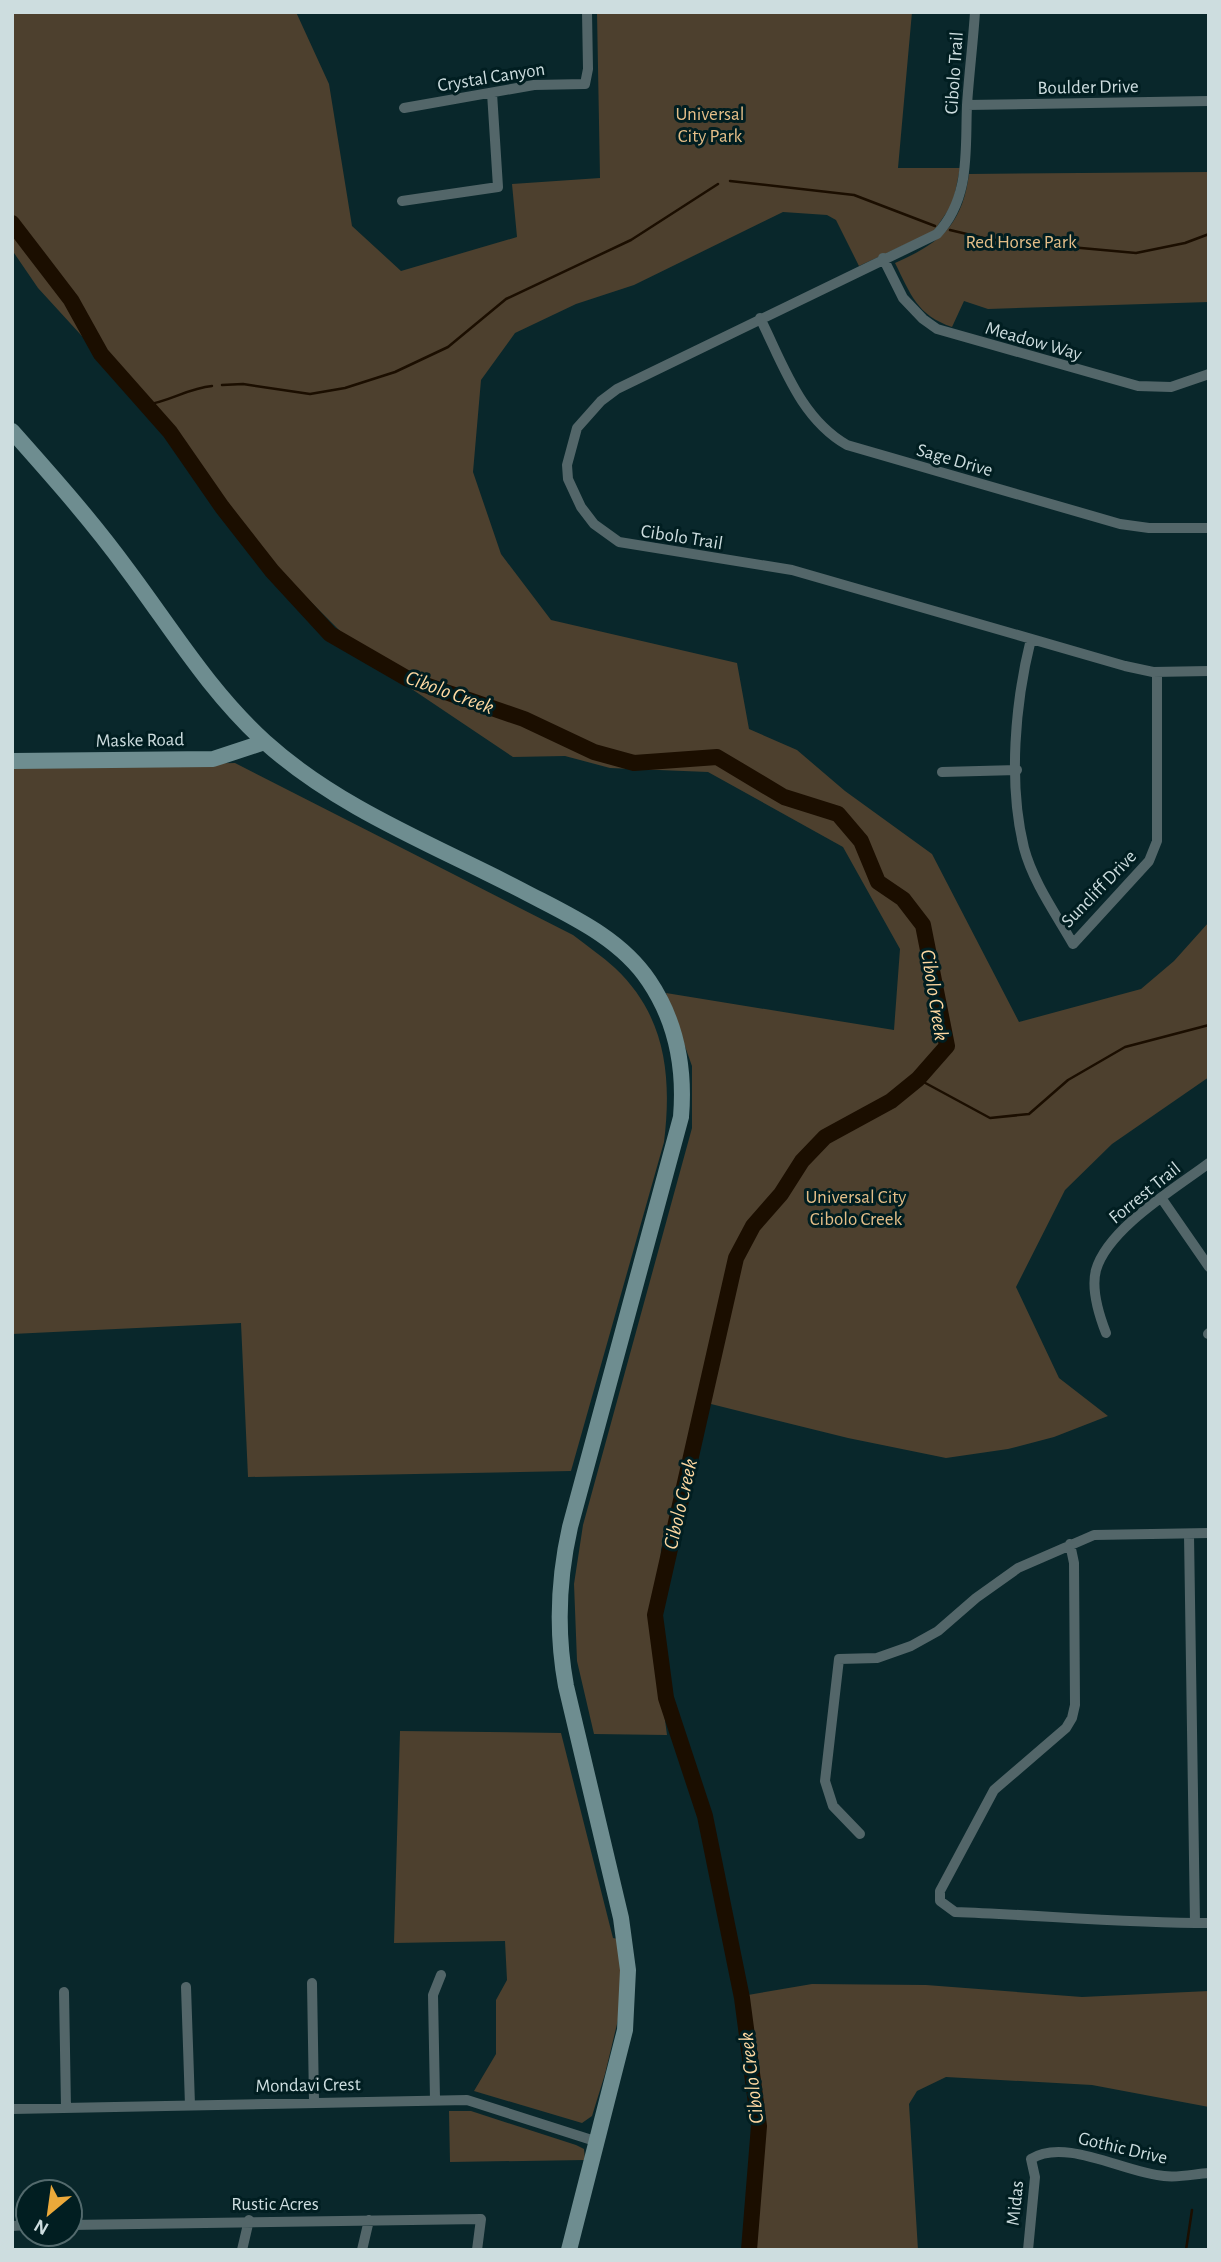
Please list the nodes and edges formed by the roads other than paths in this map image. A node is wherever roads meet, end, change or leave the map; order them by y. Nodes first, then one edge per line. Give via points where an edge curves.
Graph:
1 (587, 12) edge
2 (975, 12) edge
3 (492, 93) junction
4 (1209, 101) edge
5 (967, 105) junction
6 (404, 108) dead end
7 (402, 201) dead end
8 (883, 258) junction
9 (760, 318) junction
10 (1209, 374) edge
11 (12, 431) edge
12 (1209, 528) edge
13 (1031, 639) junction
14 (1209, 671) edge
15 (1157, 672) junction
16 (265, 742) junction
17 (12, 761) edge
18 (1017, 770) junction
19 (942, 772) dead end
20 (1209, 1163) edge
21 (1162, 1199) junction
22 (1209, 1266) edge
23 (1106, 1334) dead end
24 (1209, 1533) edge
25 (1189, 1535) junction
26 (1070, 1544) junction
27 (860, 1834) dead end
28 (1195, 1923) junction
29 (1209, 1923) edge
30 (441, 1975) dead end
31 (312, 1983) dead end
32 (186, 1987) dead end
33 (64, 1992) dead end
34 (435, 2099) junction
35 (314, 2101) junction
36 (190, 2105) junction
37 (66, 2108) junction
38 (12, 2109) edge
39 (598, 2142) junction
40 (1031, 2160) joint
41 (1209, 2173) edge
42 (249, 2220) junction
43 (369, 2220) junction
44 (84, 2225) edge
45 (242, 2250) edge
46 (362, 2250) edge
47 (477, 2250) edge
48 (569, 2250) edge
49 (1028, 2250) edge

1 - 3 street, Crystal Canyon via 585,84 534,85
2 - 5 street, Cibolo Trail
3 - 6 street, Crystal Canyon
3 - 7 street via 498,187
4 - 5 street, Boulder Drive
5 - 8 street, Cibolo Trail via 965,172 952,214 937,234
8 - 9 street, Cibolo Trail
8 - 10 street, Meadow Way via 912,309 945,332 1138,386 1171,387
9 - 12 street, Sage Drive via 806,409 820,426 847,445 1120,524
9 - 13 street, Cibolo Trail via 617,389 586,416 573,437 567,465 572,490 594,524 628,545 792,570
11 - 16 main road via 109,546 203,676
13 - 15 street, Cibolo Trail
13 - 18 street, Suncliff Drive via 1018,706
14 - 15 street, Cibolo Trail
15 - 18 street, Suncliff Drive via 1157,841 1149,861 1073,944 1024,849
16 - 17 main road, Maske Road via 213,759
16 - 39 main road via 351,804 608,940 649,981 677,1045 682,1098 677,1136 598,1420 559,1589 565,1686 621,1918 628,1970 625,2030
18 - 19 street
20 - 21 street, Forrest Trail
21 - 22 street
21 - 23 street, Forrest Trail via 1115,1238 1097,1269
24 - 25 street
25 - 26 street via 1094,1535
25 - 28 street
26 - 27 street via 1018,1568 938,1631 911,1646 877,1658 839,1659 825,1781 833,1807
26 - 28 street via 1072,1718 995,1790 936,1903 955,1912
28 - 29 street
30 - 34 street via 433,1995
31 - 35 street
32 - 36 street
33 - 37 street
34 - 35 street, Mondavi Crest
34 - 39 street, Mondavi Crest via 478,2103
35 - 36 street, Mondavi Crest
36 - 37 street, Mondavi Crest
37 - 38 street, Mondavi Crest
39 - 48 main road
40 - 41 street, Gothic Drive via 1044,2151 1058,2151 1166,2177
40 - 49 street, Midas via 1035,2177
42 - 43 street, Rustic Acres
42 - 44 street, Rustic Acres
42 - 45 street
43 - 46 street
43 - 47 street, Rustic Acres via 481,2219

